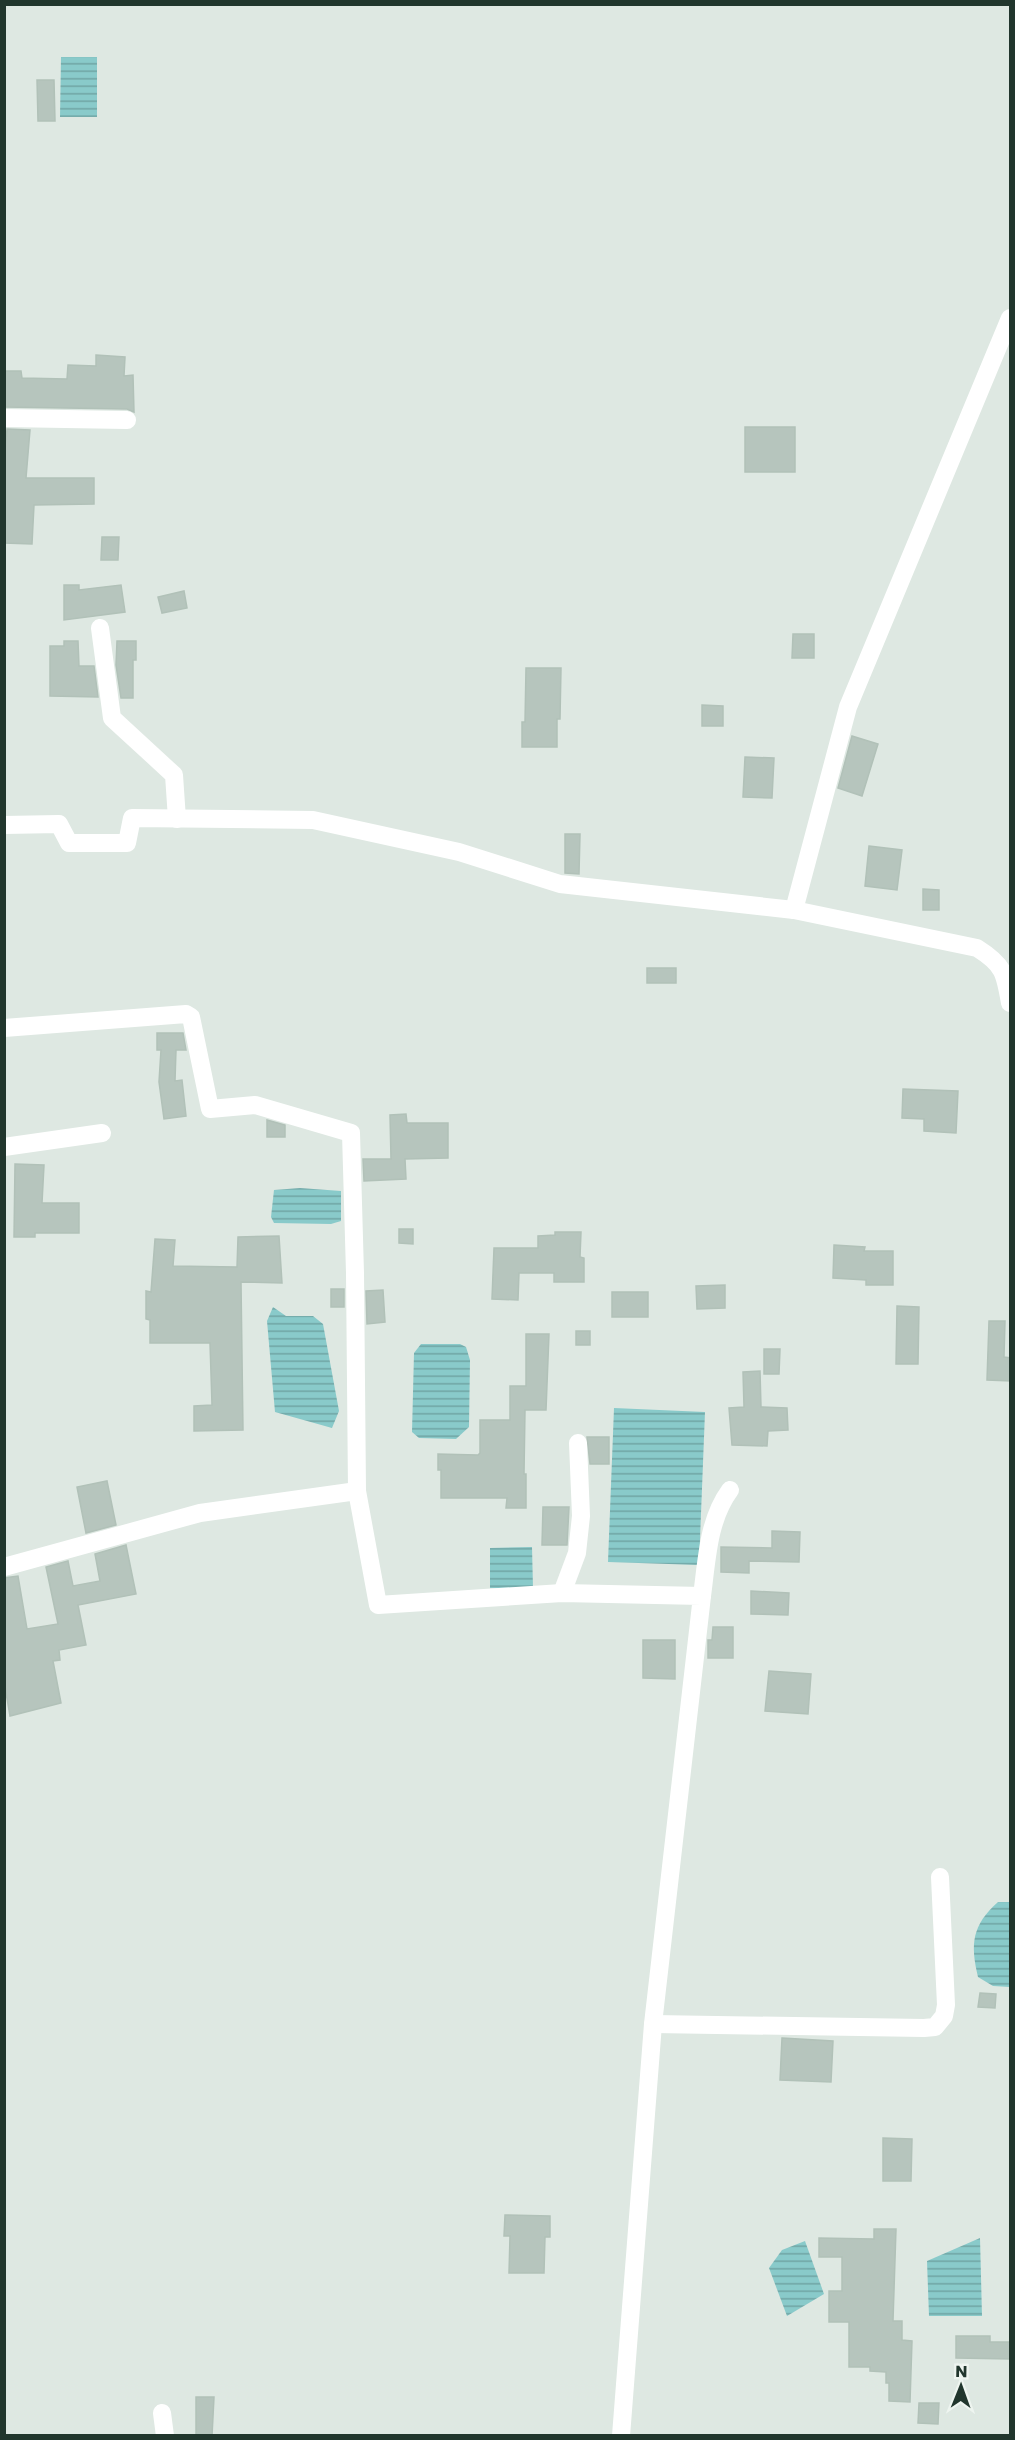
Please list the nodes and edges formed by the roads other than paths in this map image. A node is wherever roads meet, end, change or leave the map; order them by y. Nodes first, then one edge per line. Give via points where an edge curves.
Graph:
1 (1011, 318) edge
2 (4, 418) edge
3 (128, 420) dead end
4 (100, 628) dead end
5 (177, 819) junction
6 (4, 825) edge
7 (794, 910) junction
8 (1011, 1003) edge
9 (4, 1028) edge
10 (102, 1133) dead end
11 (4, 1147) edge
12 (578, 1443) dead end
13 (730, 1490) dead end
14 (357, 1491) junction
15 (4, 1567) edge
16 (562, 1593) junction
17 (702, 1596) junction
18 (940, 1877) dead end
19 (653, 2024) junction
20 (162, 2413) dead end
21 (165, 2436) edge
22 (621, 2436) edge

1 - 7 street via 848,707
2 - 3 street
4 - 5 street via 112,718 174,775
5 - 6 street via 132,818 127,843 69,843 58,824
5 - 7 street via 312,820 459,852 560,884
7 - 8 street via 977,948 996,960 1005,976
9 - 14 street via 186,1014 191,1017 210,1109 255,1105 351,1132
10 - 11 street
12 - 16 street via 581,1516 577,1553
13 - 17 street via 719,1504 713,1524
14 - 15 street via 200,1513
14 - 16 street via 378,1605
16 - 17 street
17 - 19 street
18 - 19 street via 946,2005 944,2016 935,2027
19 - 22 street
20 - 21 street

